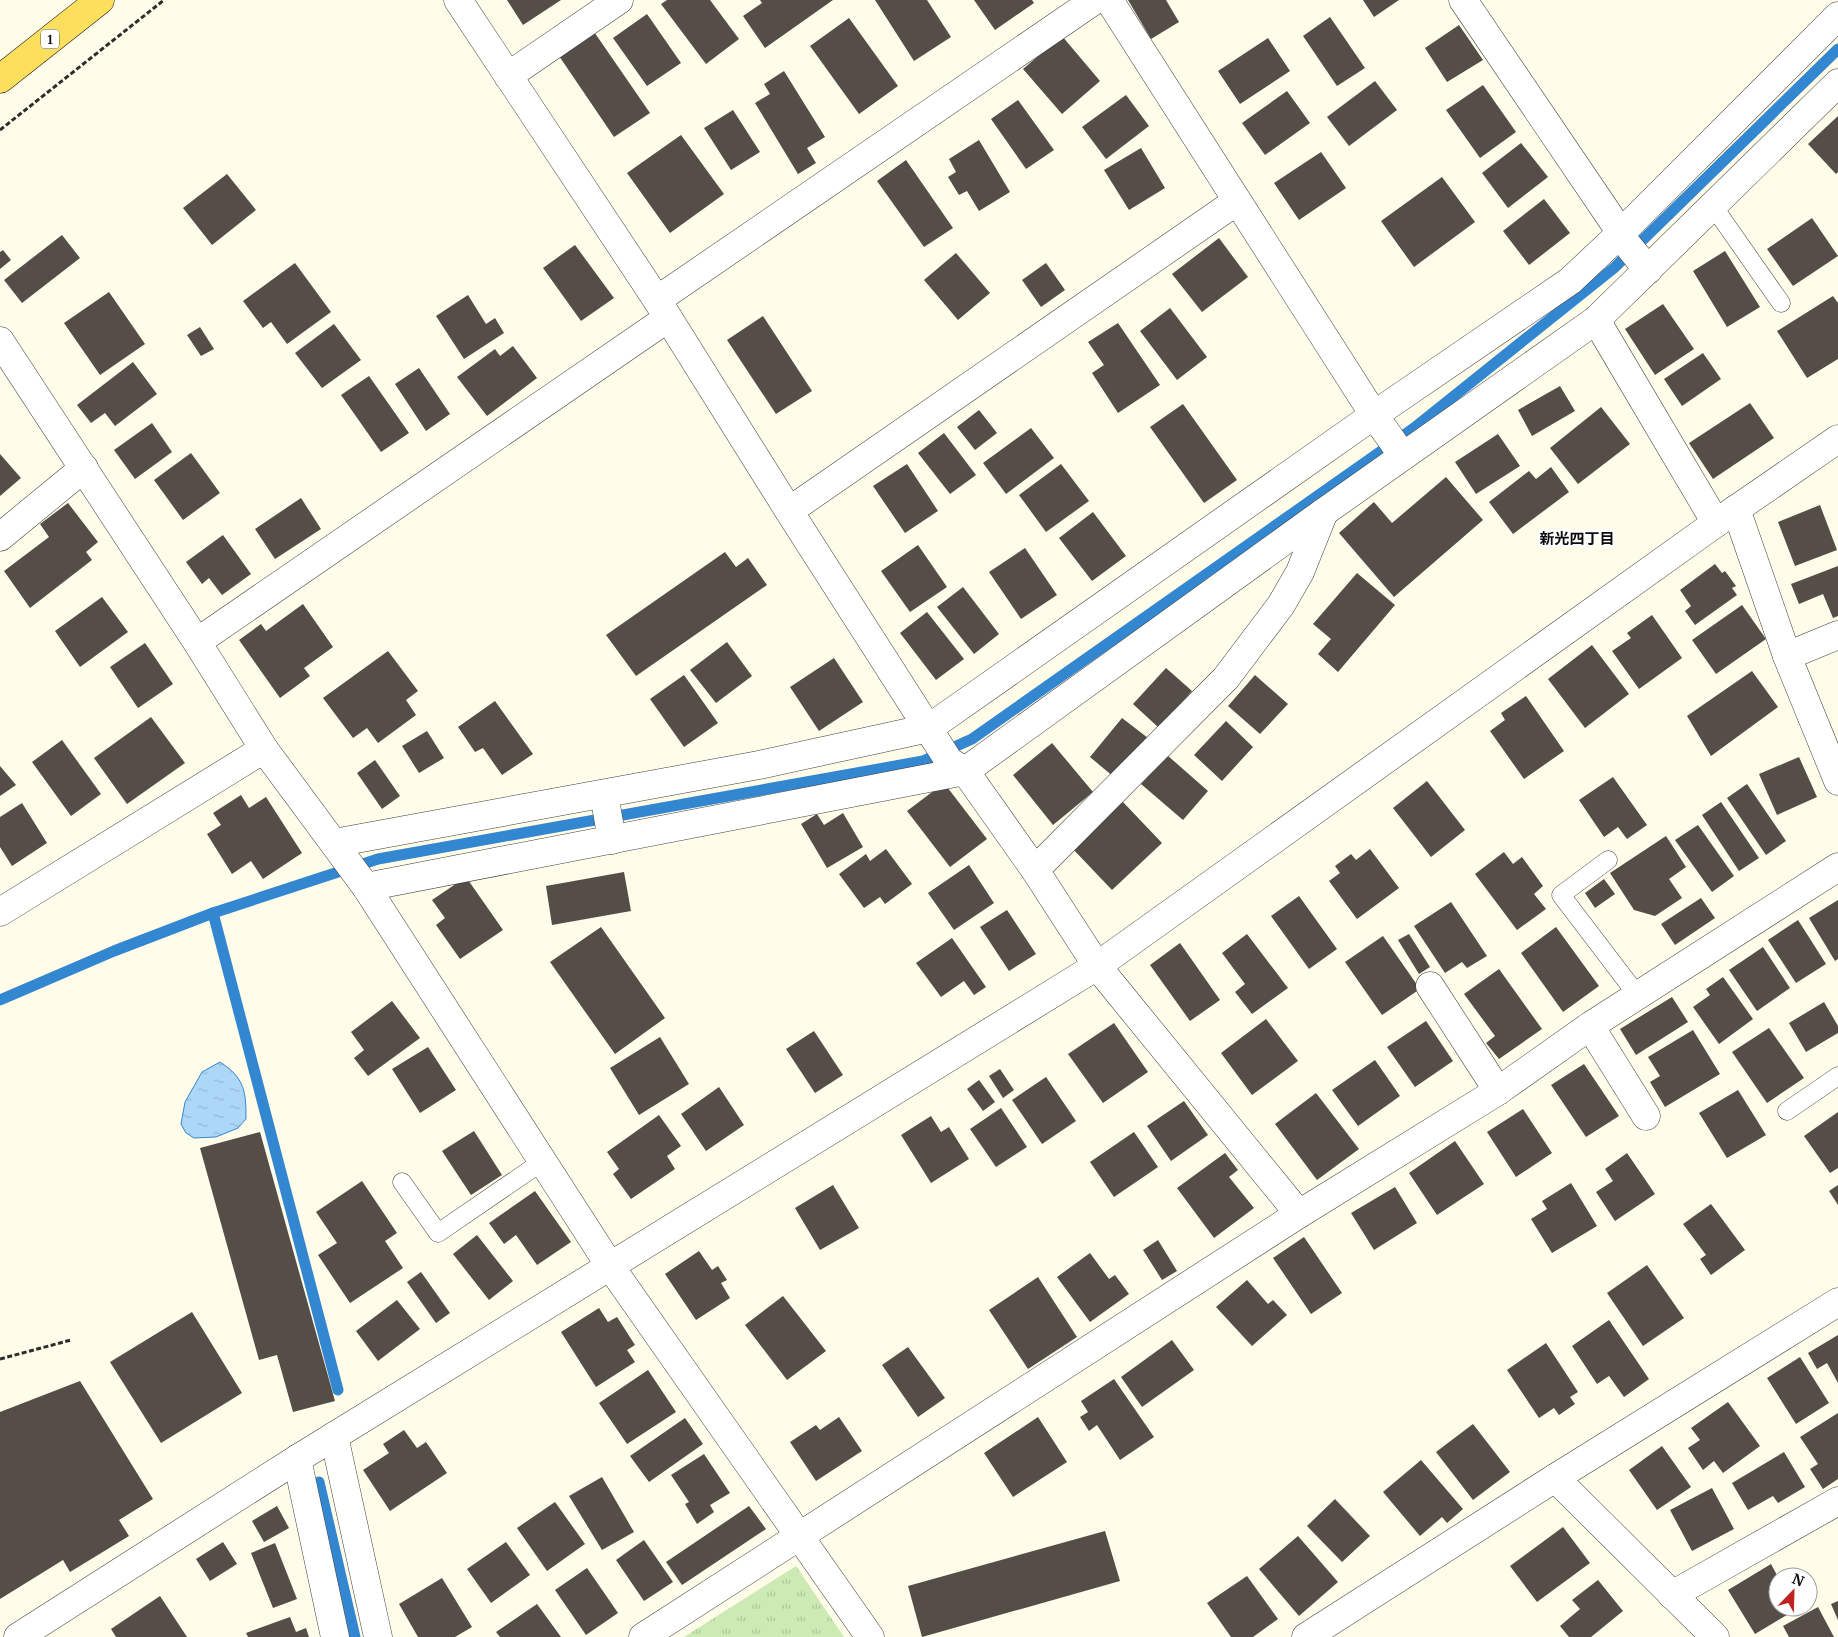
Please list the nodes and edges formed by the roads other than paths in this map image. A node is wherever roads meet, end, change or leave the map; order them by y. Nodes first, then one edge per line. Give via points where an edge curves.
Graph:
1 (100, 0) edge
2 (458, 0) edge
3 (619, 0) edge
4 (1095, 0) edge
5 (1109, 0) edge
6 (1463, 0) edge
7 (1838, 16) edge
8 (508, 76) junction
9 (0, 79) edge
10 (1838, 82) edge
11 (1237, 201) junction
12 (1713, 206) junction
13 (1633, 251) junction
14 (1781, 303) dead end
15 (662, 309) junction
16 (1596, 320) junction
17 (0, 341) edge
18 (1389, 437) junction
19 (1838, 439) edge
20 (84, 468) junction
21 (789, 510) junction
22 (1324, 512) junction
23 (1726, 516) junction
24 (0, 536) edge
25 (1838, 635) edge
26 (197, 642) junction
27 (1787, 656) junction
28 (264, 749) junction
29 (945, 750) junction
30 (1838, 781) edge
31 (608, 816) junction
32 (338, 849) junction
33 (1608, 860) dead end
34 (1838, 867) edge
35 (1035, 870) junction
36 (363, 883) junction
37 (3, 904) edge
38 (1097, 966) junction
39 (1430, 986) dead end
40 (1638, 996) junction
41 (1590, 1026) junction
42 (1838, 1076) edge
43 (1498, 1091) junction
44 (1787, 1111) dead end
45 (1646, 1116) dead end
46 (543, 1161) junction
47 (402, 1182) dead end
48 (1298, 1214) junction
49 (610, 1266) junction
50 (1838, 1302) edge
51 (334, 1436) junction
52 (297, 1459) junction
53 (1555, 1478) junction
54 (1838, 1501) edge
55 (801, 1536) junction
56 (1672, 1595) junction
57 (27, 1635) edge
58 (335, 1637) edge
59 (378, 1637) edge
60 (644, 1637) edge
61 (870, 1637) edge
62 (1306, 1637) edge
63 (1715, 1637) edge

1 - 9 main road, 1
2 - 8 street
3 - 8 street
4 - 15 street
5 - 11 street
6 - 13 street
7 - 13 street
8 - 15 street
10 - 12 street
11 - 18 street
11 - 21 street
12 - 13 street
12 - 14 lane
13 - 16 street
13 - 18 street via 1570,280
15 - 21 street
15 - 26 street
16 - 18 street
16 - 23 street
17 - 20 street
18 - 22 street
18 - 29 street
19 - 23 street
20 - 24 street
20 - 26 street
21 - 29 street
22 - 29 street
22 - 35 street via 1300,572 1281,606 1226,678
23 - 27 street
23 - 38 street
25 - 27 street
26 - 28 street
27 - 30 street
28 - 32 street
28 - 37 street
29 - 31 street
29 - 31 street via 759,766
29 - 35 street
31 - 32 street
31 - 36 street
32 - 36 street
33 - 40 lane via 1561,895
34 - 40 street
35 - 38 street
36 - 46 street
38 - 48 street
38 - 49 street
39 - 43 street
40 - 41 street
41 - 43 street
41 - 45 street
42 - 44 lane
43 - 48 street
46 - 47 lane via 438,1233
46 - 49 street
48 - 55 street
49 - 51 street
49 - 55 street
50 - 53 street
51 - 52 street
51 - 59 street
52 - 57 street
52 - 58 street
53 - 56 street
53 - 62 street
54 - 56 street
55 - 60 street
55 - 61 street
56 - 63 street

